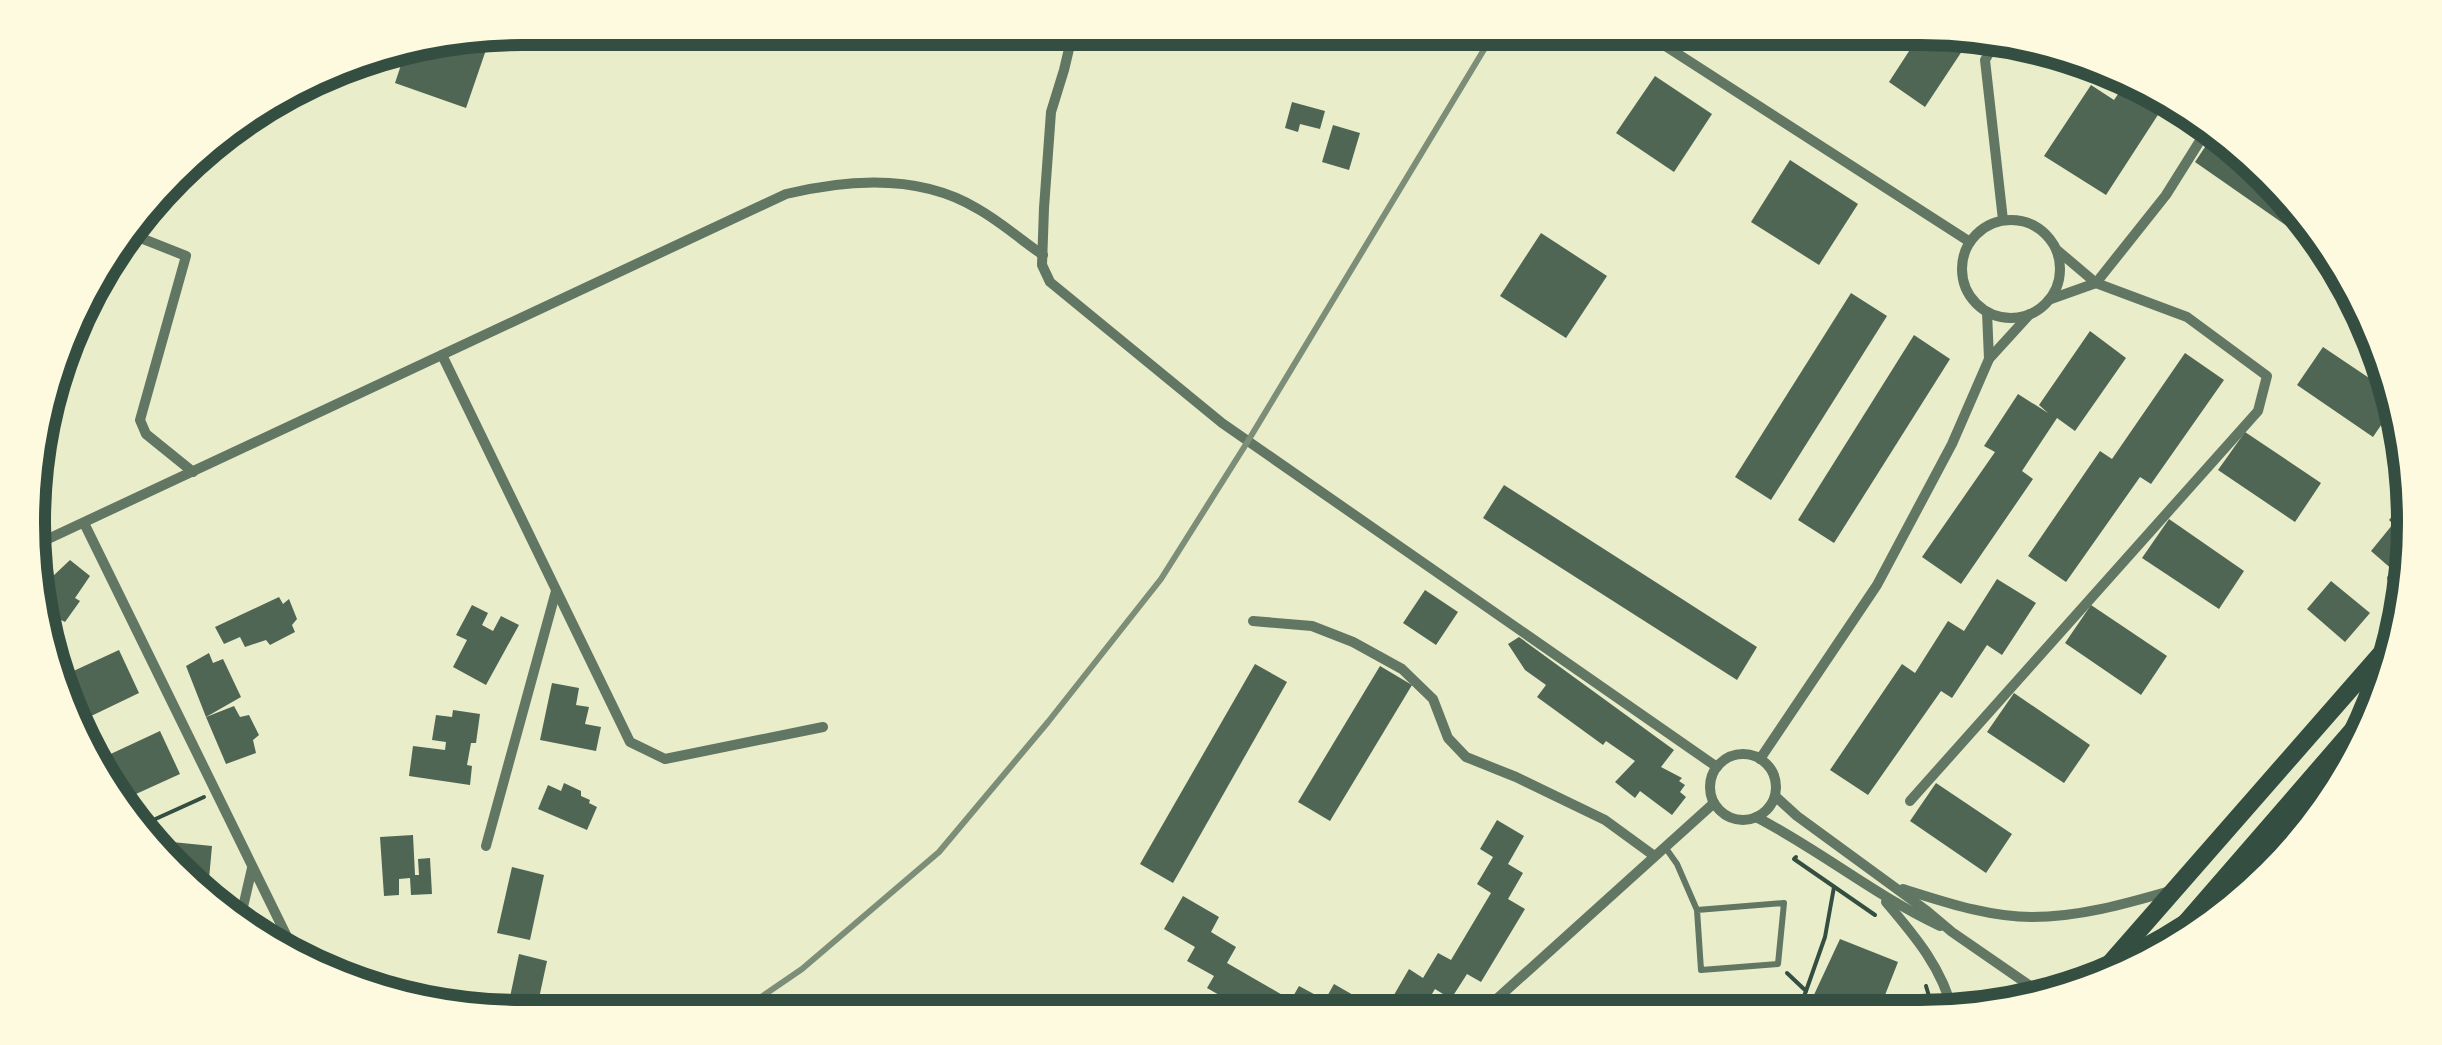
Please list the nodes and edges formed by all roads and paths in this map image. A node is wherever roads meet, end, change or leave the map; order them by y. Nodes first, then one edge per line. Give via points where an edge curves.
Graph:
1 (1070, 45) edge
2 (1667, 45) edge
3 (1991, 50) edge
4 (2202, 138) edge
5 (2003, 220) junction
6 (140, 238) edge
7 (1970, 242) junction
8 (2057, 250) junction
9 (1042, 255) junction
10 (2096, 283) junction
11 (2048, 300) junction
12 (1987, 312) junction
13 (2030, 314) junction
14 (442, 355) junction
15 (1989, 358) junction
16 (193, 472) junction
17 (84, 522) junction
18 (46, 540) edge
19 (556, 590) junction
20 (1253, 621) dead end
21 (2377, 658) edge
22 (823, 728) dead end
23 (2347, 736) edge
24 (1760, 759) junction
25 (1717, 767) junction
26 (2318, 787) edge
27 (216, 791) junction
28 (2296, 795) junction
29 (1775, 796) junction
30 (1910, 801) dead end
31 (1714, 802) junction
32 (1756, 817) junction
33 (150, 821) edge
34 (1804, 844) junction
35 (486, 846) dead end
36 (1664, 846) junction
37 (1654, 855) junction
38 (2234, 865) junction
39 (252, 866) junction
40 (1893, 886) junction
41 (1834, 887) junction
42 (2176, 890) junction
43 (2219, 894) edge
44 (1882, 897) junction
45 (242, 909) edge
46 (1697, 910) junction
47 (2192, 914) edge
48 (1878, 917) dead end
49 (1952, 932) junction
50 (287, 938) edge
51 (2115, 958) edge
52 (1778, 964) junction
53 (1925, 985) dead end
54 (2031, 987) edge
55 (1806, 991) junction
56 (1950, 999) edge
57 (1495, 1000) edge
58 (1802, 1000) edge
59 (1930, 1000) edge

1 - 9 street via 1050,112
2 - 7 street
3 - 5 street via 1985,60
4 - 10 street
5 - 7 street
5 - 8 street via 2035,225
6 - 16 street via 186,256 140,420 146,434
7 - 12 street via 1962,273
8 - 10 street
8 - 11 street via 2059,280
9 - 14 street via 976,206 923,186 828,184 786,194
9 - 25 street via 1050,282 1222,423
10 - 11 street
10 - 30 street via 2187,317 2267,376 2258,411
11 - 13 street
12 - 13 street
12 - 15 street
13 - 15 street
14 - 16 street
14 - 19 street
15 - 24 street via 1877,585
16 - 17 street
17 - 18 street
17 - 27 street
19 - 22 street via 630,742 664,758
19 - 35 street
20 - 37 street via 1312,626 1402,670 1432,699 1448,738 1466,757 1605,820
21 - 42 main road
23 - 28 main road
24 - 25 street via 1742,754
24 - 29 street via 1772,771
25 - 31 street via 1710,784
26 - 28 lane
27 - 33 path
27 - 39 street
28 - 38 main road
29 - 32 street
29 - 40 street
31 - 32 street via 1737,820
31 - 36 street
32 - 34 street
34 - 41 path via 1794,859
34 - 44 street
36 - 37 street
36 - 46 lane
37 - 57 street
38 - 43 street
38 - 47 main road
39 - 45 street
39 - 50 street
40 - 42 street via 1967,908 2031,917
40 - 49 street
41 - 48 path
41 - 55 path via 1826,936
42 - 51 main road
44 - 49 street
44 - 56 street via 1927,949
46 - 52 lane via 1702,970
46 - 52 lane via 1784,903
49 - 54 street
52 - 55 path
53 - 59 path
55 - 58 path

